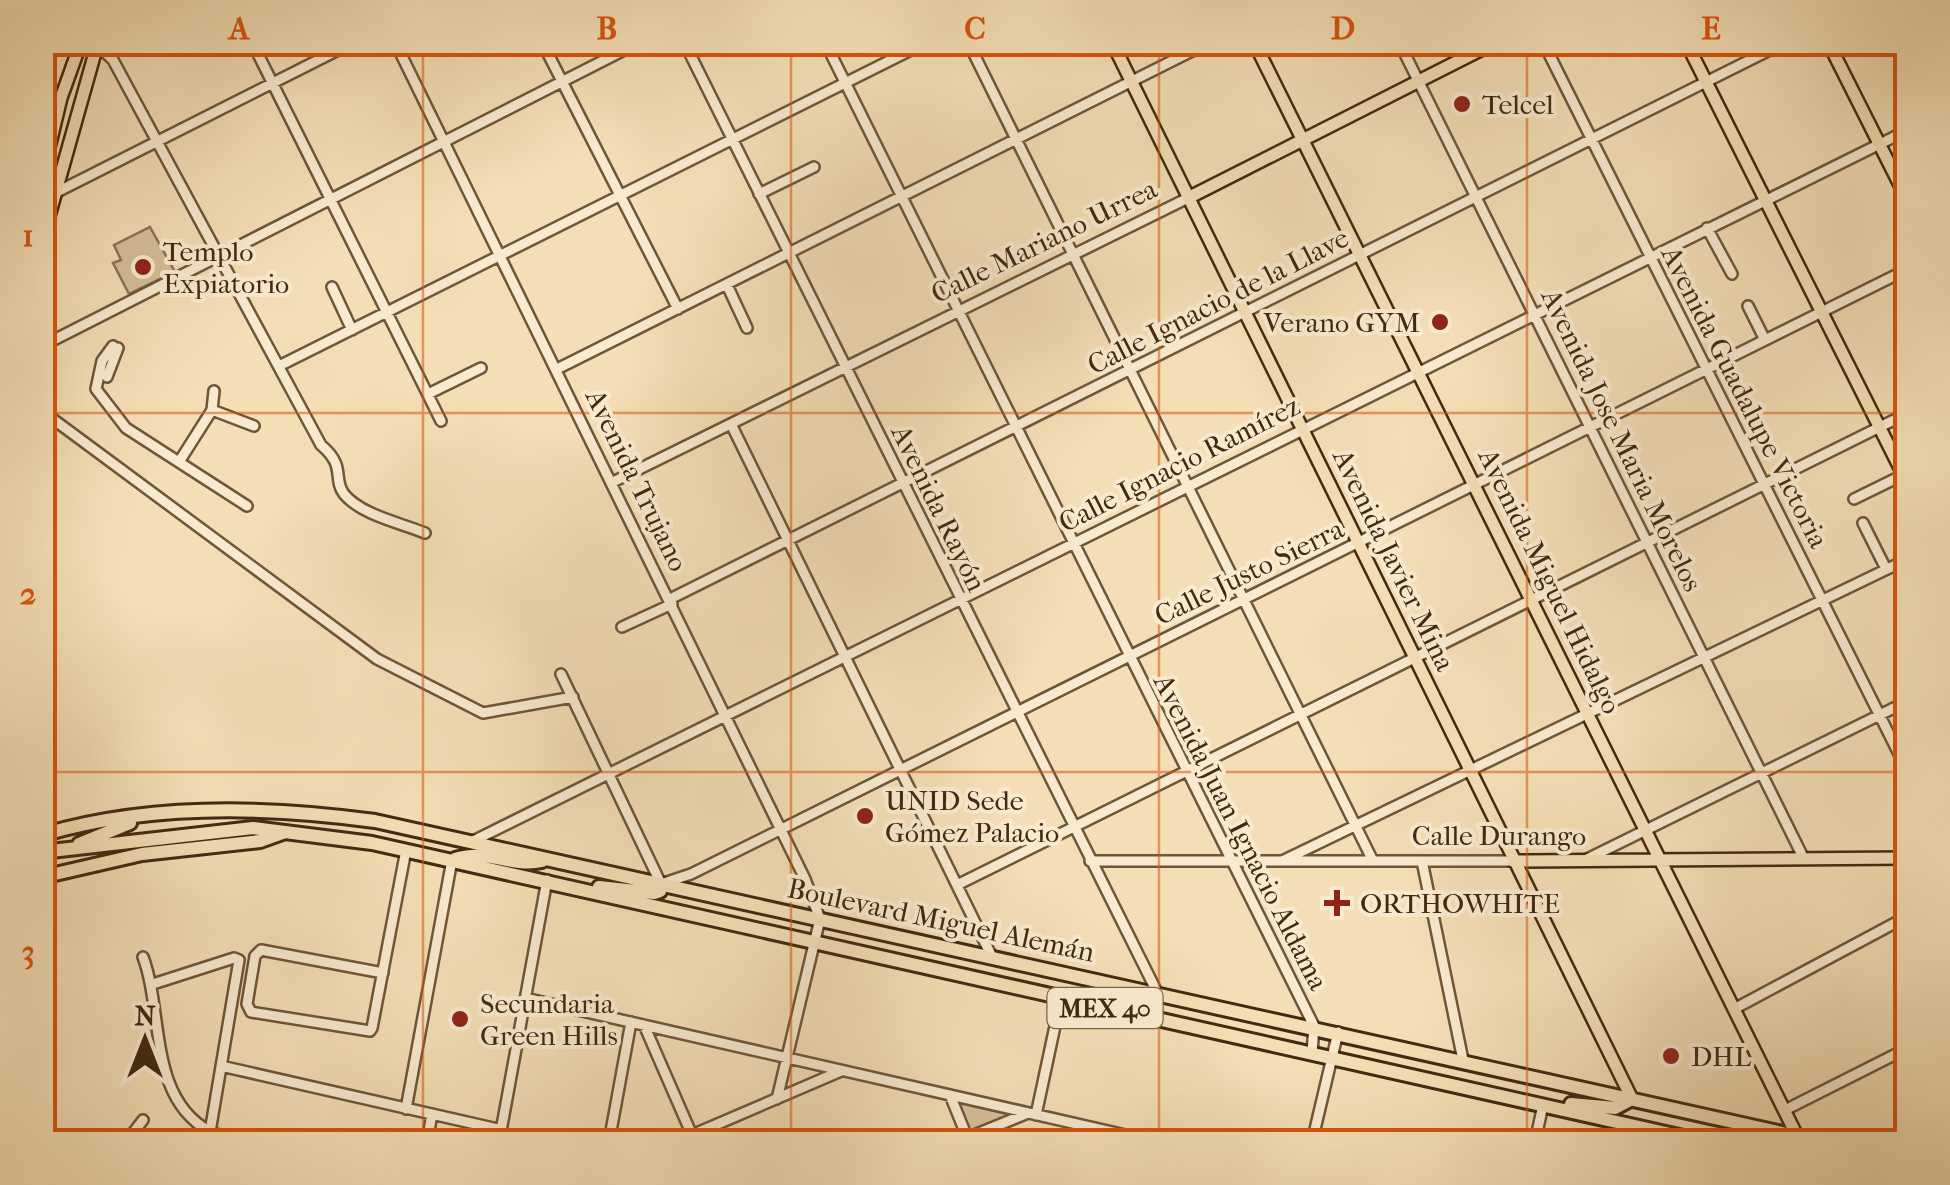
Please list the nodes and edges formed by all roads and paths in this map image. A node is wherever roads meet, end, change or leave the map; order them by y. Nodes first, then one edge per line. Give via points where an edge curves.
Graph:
1 (82, 42) edge
2 (252, 42) edge
3 (354, 42) edge
4 (396, 42) edge
5 (542, 42) edge
6 (640, 42) edge
7 (684, 42) edge
8 (825, 42) edge
9 (928, 42) edge
10 (968, 42) edge
11 (1112, 42) edge
12 (1210, 42) edge
13 (1254, 42) edge
14 (1399, 42) edge
15 (1496, 42) edge
16 (1543, 42) edge
17 (1686, 42) edge
18 (1786, 42) edge
19 (1828, 42) edge
20 (95, 43) edge
21 (562, 82) junction
22 (1132, 82) junction
23 (1419, 82) junction
24 (1706, 82) junction
25 (273, 83) junction
26 (845, 84) junction
27 (1908, 130) edge
28 (732, 140) junction
29 (1016, 140) junction
30 (1302, 140) junction
31 (1591, 140) junction
32 (157, 141) junction
33 (444, 141) junction
34 (1879, 144) junction
35 (814, 168) dead end
36 (42, 177) edge
37 (53, 194) junction
38 (759, 194) junction
39 (622, 195) junction
40 (901, 197) junction
41 (1476, 197) junction
42 (1188, 198) junction
43 (330, 199) junction
44 (1765, 200) junction
45 (1908, 201) edge
46 (1707, 228) junction
47 (42, 241) edge
48 (788, 254) junction
49 (1073, 254) junction
50 (1360, 255) junction
51 (219, 256) junction
52 (501, 256) junction
53 (1649, 257) junction
54 (1908, 269) edge
55 (1732, 274) dead end
56 (726, 284) junction
57 (332, 287) dead end
58 (1748, 306) dead end
59 (678, 309) junction
60 (387, 312) junction
61 (958, 312) junction
62 (1244, 312) junction
63 (1821, 312) junction
64 (1534, 314) junction
65 (747, 328) dead end
66 (352, 330) junction
67 (1765, 340) junction
68 (42, 346) edge
69 (279, 366) junction
70 (481, 368) dead end
71 (845, 368) junction
72 (558, 369) junction
73 (1130, 370) junction
74 (1706, 370) junction
75 (1417, 371) junction
76 (107, 378) dead end
77 (214, 390) dead end
78 (428, 394) junction
79 (212, 410) junction
80 (42, 411) edge
81 (1908, 412) edge
82 (440, 420) dead end
83 (731, 424) junction
84 (254, 426) dead end
85 (1014, 427) junction
86 (1591, 427) junction
87 (1879, 427) junction
88 (1301, 428) junction
89 (179, 462) junction
90 (1905, 480) edge
91 (614, 482) junction
92 (902, 484) junction
93 (1187, 485) junction
94 (1474, 485) junction
95 (1762, 485) junction
96 (1854, 499) dead end
97 (247, 506) dead end
98 (1864, 523) dead end
99 (424, 533) dead end
100 (786, 541) junction
101 (1648, 542) junction
102 (1072, 543) junction
103 (1358, 543) junction
104 (1908, 559) edge
105 (1886, 569) junction
106 (959, 599) junction
107 (1244, 600) junction
108 (1531, 600) junction
109 (1821, 600) junction
110 (671, 602) junction
111 (622, 627) dead end
112 (844, 656) junction
113 (1128, 657) junction
114 (1705, 657) junction
115 (1414, 658) junction
116 (562, 674) dead end
117 (573, 698) junction
118 (1908, 701) edge
119 (1016, 713) junction
120 (1588, 714) junction
121 (726, 715) junction
122 (1300, 715) junction
123 (1879, 715) junction
124 (901, 770) junction
125 (1185, 772) junction
126 (1470, 772) junction
127 (1908, 772) edge
128 (1762, 773) junction
129 (609, 774) junction
130 (146, 818) junction
131 (1073, 828) junction
132 (1356, 828) junction
133 (781, 829) junction
134 (1646, 830) junction
135 (286, 831) junction
136 (42, 836) edge
137 (473, 841) junction
138 (1908, 848) edge
139 (68, 849) junction
140 (406, 850) junction
141 (42, 852) edge
142 (550, 858) junction
143 (1804, 858) junction
144 (1890, 858) junction
145 (1908, 858) edge
146 (1660, 859) junction
147 (42, 860) edge
148 (452, 860) junction
149 (1513, 860) junction
150 (1586, 860) junction
151 (1090, 861) junction
152 (1229, 861) junction
153 (1282, 861) junction
154 (1373, 861) junction
155 (1422, 861) junction
156 (42, 877) edge
157 (548, 880) junction
158 (661, 884) junction
159 (959, 884) junction
160 (592, 890) junction
161 (1908, 916) edge
162 (820, 920) junction
163 (814, 943) junction
164 (992, 956) junction
165 (143, 957) dead end
166 (383, 972) junction
167 (153, 984) junction
168 (1157, 992) junction
169 (525, 998) junction
170 (1060, 998) junction
171 (1734, 1009) junction
172 (631, 1022) junction
173 (644, 1025) junction
174 (1314, 1026) junction
175 (1338, 1032) junction
176 (1908, 1048) edge
177 (1312, 1053) junction
178 (788, 1058) junction
179 (1332, 1058) junction
180 (1463, 1060) junction
181 (222, 1066) junction
182 (842, 1071) junction
183 (950, 1095) junction
184 (777, 1098) junction
185 (1632, 1099) junction
186 (1543, 1105) junction
187 (406, 1108) junction
188 (1784, 1110) junction
189 (432, 1114) junction
190 (1032, 1114) junction
191 (142, 1120) dead end
192 (502, 1130) junction
193 (210, 1132) junction
194 (1661, 1137) edge
195 (694, 1139) edge
196 (1793, 1139) edge
197 (964, 1141) edge
198 (126, 1142) edge
199 (269, 1142) edge
200 (427, 1142) edge
201 (499, 1142) edge
202 (609, 1142) edge
203 (1156, 1142) edge
204 (1312, 1142) edge
205 (1535, 1142) edge
206 (1706, 1142) edge
207 (1823, 1142) edge

1 - 36 main road
2 - 25 street
3 - 25 street
4 - 33 street, Avenida Trujano
5 - 21 street
6 - 21 street
7 - 28 street, Avenida Rayón
8 - 26 street, Avenida Juan Ignacio Aldama
9 - 26 street
10 - 29 street
11 - 22 main road, Avenida Javier Mina
12 - 22 street
13 - 30 main road, Avenida Miguel Hidalgo
14 - 23 street, Avenida Jose Maria Morelos
15 - 23 main road, Calle Mariano Urrea
16 - 31 street, Avenida Guadalupe Victoria
17 - 24 main road
18 - 24 street, Calle Ignacio de la Llave
19 - 34 main road
20 - 32 street via 113,60
20 - 37 main road
21 - 33 street
21 - 39 street
22 - 29 street
22 - 42 main road, Avenida Javier Mina
23 - 30 main road, Calle Mariano Urrea
23 - 41 street, Avenida Jose Maria Morelos
24 - 31 street, Calle Ignacio de la Llave
24 - 44 main road
25 - 32 street
25 - 43 street
26 - 28 street
26 - 40 street, Avenida Juan Ignacio Aldama
27 - 34 street, Calle Ignacio Ramírez
28 - 38 street, Avenida Rayón
28 - 39 street
29 - 40 street
29 - 49 street
30 - 42 main road, Calle Mariano Urrea
30 - 50 main road, Avenida Miguel Hidalgo
31 - 41 street, Calle Ignacio de la Llave
31 - 53 street, Avenida Guadalupe Victoria
32 - 37 street
32 - 51 street
33 - 43 street
33 - 52 street, Avenida Trujano
34 - 44 street, Calle Ignacio Ramírez
34 - 45 main road
35 - 38 street
37 - 47 main road
38 - 48 street, Avenida Rayón
39 - 52 street
39 - 59 street
40 - 48 street
40 - 61 street, Avenida Juan Ignacio Aldama
41 - 50 street, Calle Ignacio de la Llave
41 - 64 street, Avenida Jose Maria Morelos
42 - 49 street, Calle Mariano Urrea
42 - 62 main road, Avenida Javier Mina
43 - 51 street
43 - 60 street
44 - 46 street, Calle Ignacio Ramírez
44 - 63 main road
46 - 53 street, Calle Ignacio Ramírez
46 - 55 street
48 - 56 street
48 - 71 street, Avenida Rayón
49 - 61 street, Calle Mariano Urrea
49 - 73 street
50 - 62 street, Calle Ignacio de la Llave
50 - 75 main road, Avenida Miguel Hidalgo
51 - 68 street
51 - 69 street
52 - 60 street
52 - 72 street, Avenida Trujano
53 - 64 street, Calle Ignacio Ramírez
53 - 74 street, Avenida Guadalupe Victoria
54 - 63 street, Calle Justo Sierra
56 - 59 street
56 - 65 street
57 - 66 street
58 - 67 street
59 - 72 street
60 - 66 street
60 - 78 street
61 - 71 street, Calle Mariano Urrea
61 - 85 street, Avenida Juan Ignacio Aldama
62 - 73 street, Calle Ignacio de la Llave
62 - 88 main road, Avenida Javier Mina
63 - 67 street, Calle Justo Sierra
63 - 87 main road
64 - 75 street, Calle Ignacio Ramírez
64 - 86 street, Avenida Jose Maria Morelos
66 - 69 street
67 - 74 street, Calle Justo Sierra
69 - 99 street via 341,470 344,494
70 - 78 street
71 - 83 street, Calle Mariano Urrea
71 - 92 street, Avenida Rayón
72 - 91 street, Avenida Trujano
73 - 85 street, Calle Ignacio de la Llave
73 - 93 street
74 - 86 street, Calle Justo Sierra
74 - 95 street, Avenida Guadalupe Victoria
75 - 88 street, Calle Ignacio Ramírez
75 - 94 main road, Avenida Miguel Hidalgo
76 - 89 street via 116,347 102,361 96,389 126,428
77 - 79 street
78 - 82 street
79 - 84 street
79 - 89 street
80 - 117 street via 376,659 483,713
81 - 87 street
83 - 91 street, Calle Mariano Urrea
83 - 100 street
85 - 92 street, Calle Ignacio de la Llave
85 - 102 street, Avenida Juan Ignacio Aldama
86 - 94 street, Calle Justo Sierra
86 - 101 street, Avenida Jose Maria Morelos
87 - 90 main road
87 - 95 street
88 - 93 street, Calle Ignacio Ramírez
88 - 103 main road, Avenida Javier Mina
89 - 97 street
90 - 96 street
91 - 110 street, Avenida Trujano
92 - 100 street, Calle Ignacio de la Llave
92 - 106 street, Avenida Rayón
93 - 102 street, Calle Ignacio Ramírez
93 - 107 street
94 - 103 street, Calle Justo Sierra
94 - 108 main road, Avenida Miguel Hidalgo
95 - 101 street
95 - 109 street, Avenida Guadalupe Victoria
98 - 105 street
100 - 110 street, Calle Ignacio de la Llave
100 - 112 street
101 - 108 street
101 - 114 street, Avenida Jose Maria Morelos
102 - 106 street, Calle Ignacio Ramírez
102 - 113 street, Avenida Juan Ignacio Aldama
103 - 107 street, Calle Justo Sierra
103 - 115 main road, Avenida Javier Mina
104 - 105 street
105 - 109 street
106 - 112 street, Calle Ignacio Ramírez
106 - 119 street, Avenida Rayón
107 - 113 street, Calle Justo Sierra
107 - 122 street
108 - 115 street
108 - 120 main road, Avenida Miguel Hidalgo
109 - 114 street
109 - 123 street, Avenida Guadalupe Victoria
110 - 111 street, Calle Ignacio de la Llave
110 - 121 street, Avenida Trujano
112 - 121 street, Calle Ignacio Ramírez
112 - 124 street
113 - 119 street, Calle Justo Sierra
113 - 125 street, Avenida Juan Ignacio Aldama
114 - 120 street
114 - 128 street, Avenida Jose Maria Morelos
115 - 122 street
115 - 126 main road, Avenida Javier Mina
116 - 117 street
117 - 129 street
118 - 123 street
119 - 124 street, Calle Justo Sierra
119 - 131 street, Avenida Rayón
120 - 126 street
120 - 134 main road, Avenida Miguel Hidalgo
121 - 129 street, Calle Ignacio Ramírez
121 - 133 street, Avenida Trujano
122 - 125 street
122 - 132 street
123 - 127 street, Avenida Guadalupe Victoria
123 - 128 street
124 - 133 street, Calle Justo Sierra
124 - 159 street
125 - 131 street
125 - 152 street, Avenida Juan Ignacio Aldama
126 - 132 street
126 - 149 main road, Avenida Javier Mina
128 - 134 street
128 - 143 street, Avenida Jose Maria Morelos
129 - 137 street, Calle Ignacio Ramírez
129 - 158 street
130 - 136 highway, Boulevard Miguel Alemán / MEX 40
130 - 137 highway, Boulevard Miguel Alemán / MEX 40 via 239,810 309,813
130 - 139 highway
131 - 151 street, Avenida Rayón
131 - 159 street
132 - 153 street
132 - 154 street
133 - 158 street, Calle Justo Sierra
133 - 162 street, Avenida Trujano
134 - 146 main road, Avenida Miguel Hidalgo
134 - 150 street
135 - 139 highway, Boulevard Miguel Alemán / MEX 40 via 214,829
135 - 140 highway, Boulevard Miguel Alemán / MEX 40
135 - 156 highway via 260,841 142,854
137 - 142 highway, Boulevard Miguel Alemán / MEX 40
138 - 144 street
139 - 141 highway, Boulevard Miguel Alemán / MEX 40
139 - 147 highway
140 - 148 highway, Boulevard Miguel Alemán / MEX 40
140 - 166 street
142 - 148 highway via 520,862 480,852
142 - 158 highway, Boulevard Miguel Alemán / MEX 40
143 - 144 main road, Calle Durango
143 - 146 main road, Calle Durango
144 - 145 main road, Calle Durango
146 - 150 main road, Calle Durango
146 - 171 main road, Avenida Miguel Hidalgo
148 - 157 highway, Boulevard Miguel Alemán / MEX 40
148 - 187 street
149 - 150 main road, Calle Durango
149 - 155 street, Calle Durango
149 - 185 main road, Avenida Javier Mina
151 - 152 street, Calle Durango
151 - 168 street, Avenida Rayón
152 - 153 street, Calle Durango
152 - 174 street, Avenida Juan Ignacio Aldama
153 - 154 street, Calle Durango
154 - 155 street, Calle Durango
155 - 180 street
157 - 160 highway, Boulevard Miguel Alemán / MEX 40
157 - 169 street
158 - 160 highway via 654,893
158 - 162 highway, Boulevard Miguel Alemán / MEX 40
159 - 164 street
160 - 163 highway, Boulevard Miguel Alemán / MEX 40
161 - 171 street
162 - 163 street
162 - 164 highway, Boulevard Miguel Alemán / MEX 40
163 - 170 highway, Boulevard Miguel Alemán / MEX 40
163 - 178 street
164 - 168 highway, Boulevard Miguel Alemán / MEX 40
165 - 167 street
166 - 166 street via 370,1031 248,1008 257,952
167 - 181 street via 238,958
167 - 193 street via 167,1087
168 - 174 highway, Boulevard Miguel Alemán / MEX 40
169 - 172 street
169 - 192 street
170 - 177 highway, Boulevard Miguel Alemán / MEX 40
170 - 190 street
171 - 188 main road, Avenida Miguel Hidalgo
172 - 173 street
172 - 202 street
173 - 178 street
173 - 195 street
174 - 175 highway, Boulevard Miguel Alemán / MEX 40
174 - 177 street, Avenida Juan Ignacio Aldama
175 - 179 street
175 - 180 highway, Boulevard Miguel Alemán / MEX 40
176 - 188 street
177 - 179 highway, Boulevard Miguel Alemán / MEX 40
178 - 182 street
178 - 184 street
179 - 186 highway, Boulevard Miguel Alemán / MEX 40
179 - 204 street
180 - 185 highway, Boulevard Miguel Alemán / MEX 40
181 - 187 street
181 - 193 street
182 - 183 street
182 - 184 street
183 - 190 street
183 - 197 street
184 - 195 street
185 - 186 highway via 1615,1108
185 - 196 highway, Boulevard Miguel Alemán / MEX 40
186 - 194 highway, Boulevard Miguel Alemán / MEX 40
186 - 205 street
187 - 189 street
188 - 196 main road, Avenida Miguel Hidalgo
189 - 192 street
189 - 200 street
190 - 197 street
190 - 203 street
191 - 198 street
192 - 201 street
193 - 199 street
194 - 206 highway, Boulevard Miguel Alemán / MEX 40
196 - 207 highway, Boulevard Miguel Alemán / MEX 40

